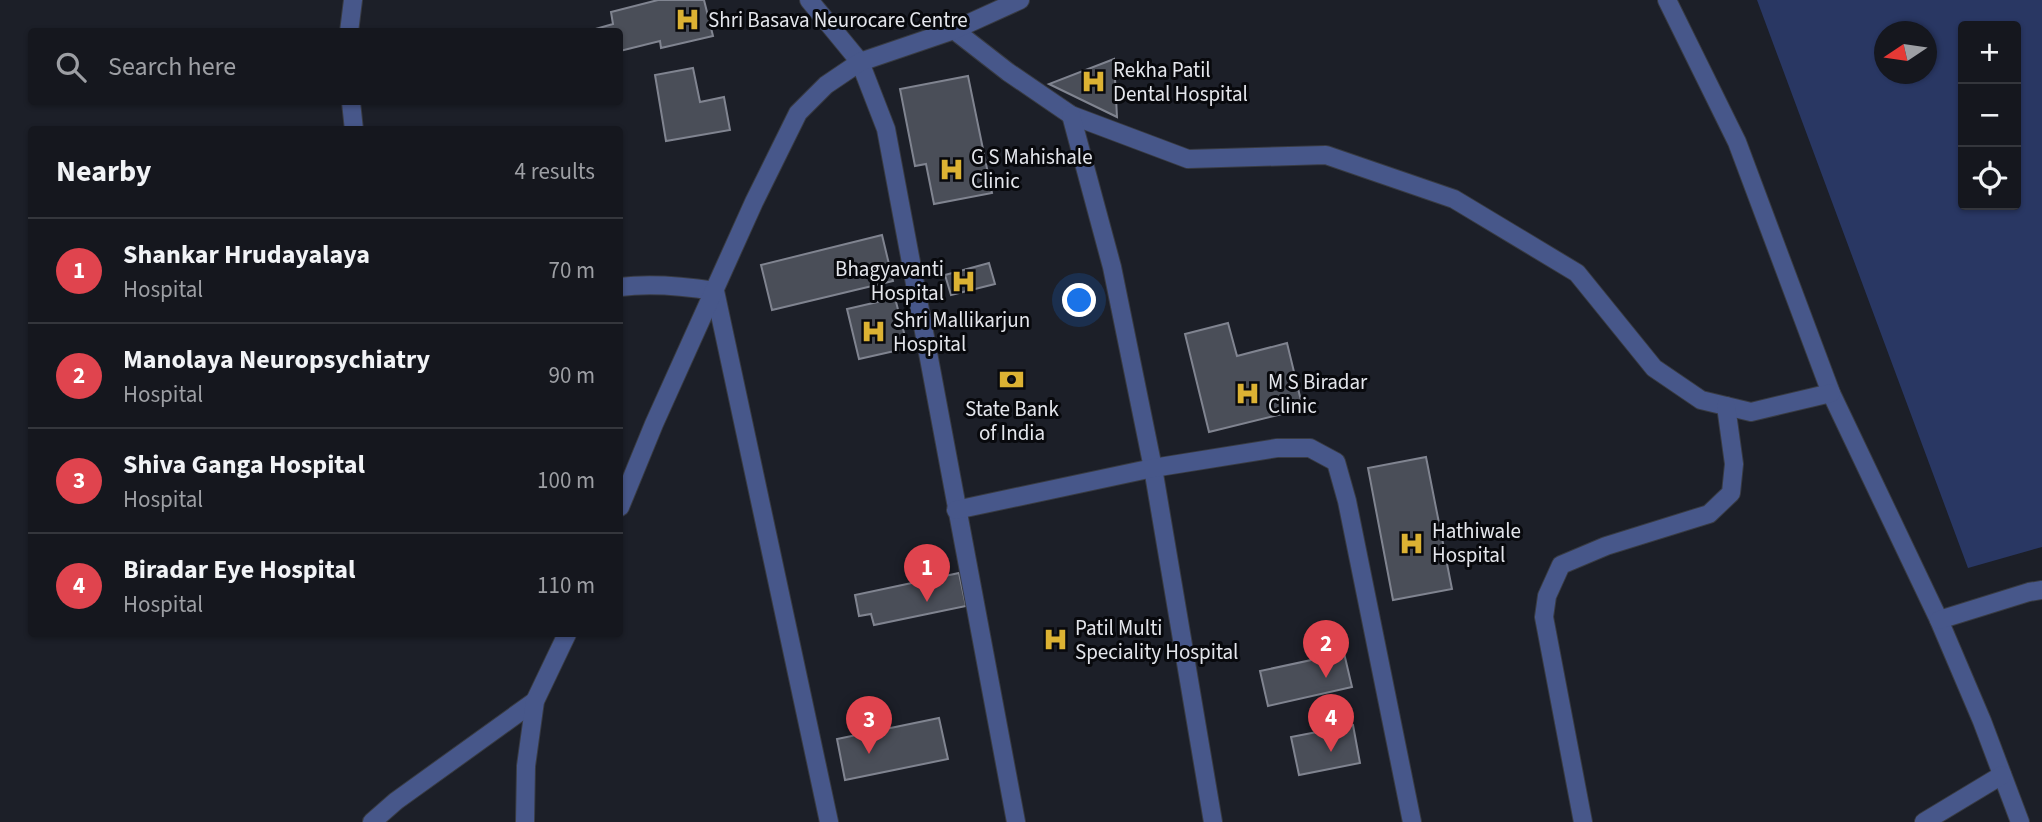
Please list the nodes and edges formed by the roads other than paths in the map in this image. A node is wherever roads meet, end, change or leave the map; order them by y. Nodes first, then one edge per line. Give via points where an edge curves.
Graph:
1 (353, 0) edge
2 (809, 0) edge
3 (1020, 0) edge
4 (1667, 0) edge
5 (350, 28) edge
6 (954, 30) junction
7 (860, 62) junction
8 (351, 105) edge
9 (1071, 115) junction
10 (354, 126) edge
11 (623, 287) edge
12 (715, 292) junction
13 (1831, 393) junction
14 (1727, 406) junction
15 (1153, 468) junction
16 (623, 500) edge
17 (956, 510) junction
18 (2042, 590) edge
19 (1939, 620) junction
20 (566, 637) edge
21 (535, 701) junction
22 (2002, 775) junction
23 (372, 822) edge
24 (525, 822) edge
25 (829, 822) edge
26 (1016, 822) edge
27 (1213, 822) edge
28 (1412, 822) edge
29 (1583, 822) edge
30 (1924, 822) edge
31 (2020, 822) edge

1 - 5 street
2 - 7 street
3 - 6 street
4 - 13 street via 1737,142
6 - 7 street
6 - 9 street
7 - 12 street via 826,85 798,113
7 - 17 street via 886,129
8 - 10 street
9 - 14 street via 1188,159 1325,155 1454,199 1577,273 1654,368 1701,400
9 - 15 street via 1112,267
11 - 12 street via 678,286
12 - 16 street
12 - 25 street
13 - 14 street via 1751,412
13 - 19 street
14 - 29 street via 1734,464 1731,493 1709,514 1561,565 1547,596 1544,618
15 - 17 street
15 - 27 street
15 - 28 street via 1277,448 1310,448 1336,462
17 - 26 street
18 - 19 street
19 - 22 street
20 - 21 street
21 - 23 street
21 - 24 street via 526,766
22 - 30 street
22 - 31 street

